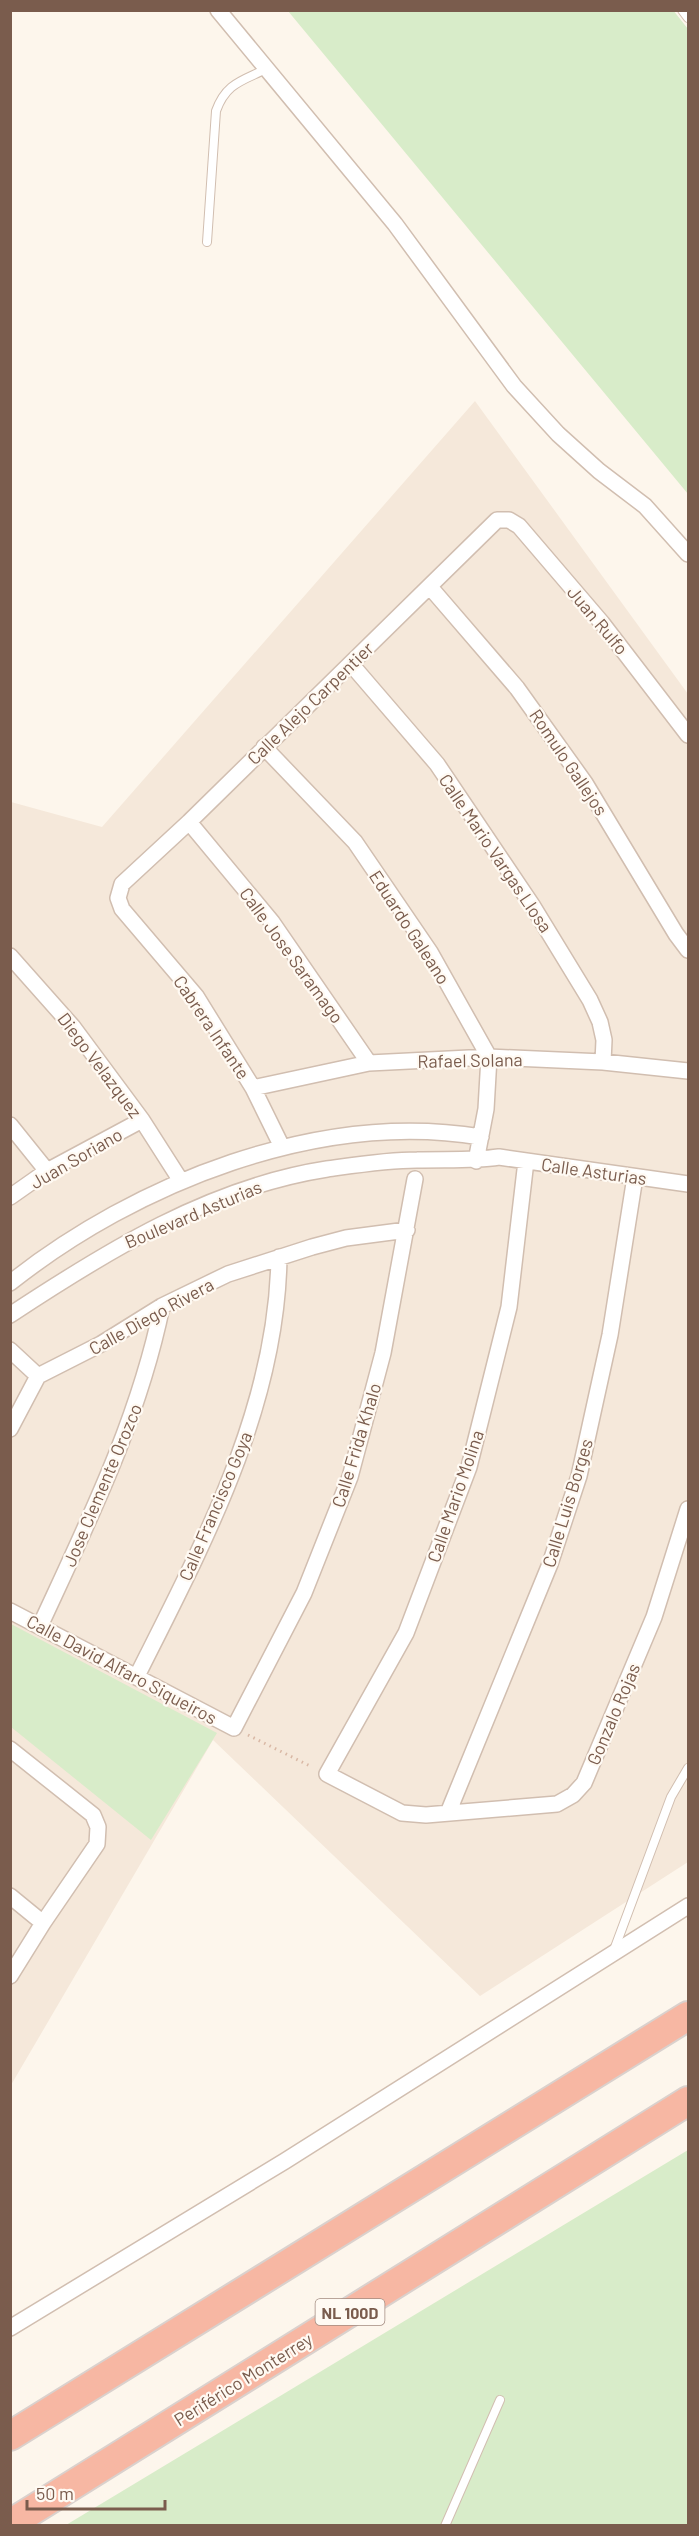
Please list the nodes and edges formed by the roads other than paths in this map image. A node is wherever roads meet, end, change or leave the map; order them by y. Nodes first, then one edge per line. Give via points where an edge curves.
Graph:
1 (218, 10) edge
2 (682, 10) edge
3 (688, 18) edge
4 (266, 69) junction
5 (207, 242) dead end
6 (497, 520) joint
7 (688, 554) edge
8 (430, 587) junction
9 (351, 664) junction
10 (688, 735) edge
11 (264, 747) junction
12 (189, 822) junction
13 (122, 884) joint
14 (688, 950) edge
15 (10, 956) edge
16 (489, 1057) junction
17 (369, 1062) junction
18 (603, 1062) junction
19 (688, 1071) edge
20 (253, 1088) junction
21 (142, 1120) junction
22 (10, 1125) edge
23 (481, 1137) junction
24 (282, 1147) junction
25 (499, 1157) junction
26 (476, 1161) junction
27 (526, 1161) junction
28 (47, 1171) junction
29 (635, 1177) junction
30 (415, 1179) dead end
31 (181, 1181) junction
32 (688, 1184) edge
33 (10, 1197) edge
34 (407, 1230) junction
35 (279, 1257) junction
36 (10, 1283) edge
37 (162, 1306) junction
38 (10, 1315) edge
39 (10, 1350) edge
40 (38, 1376) junction
41 (10, 1429) edge
42 (688, 1509) edge
43 (10, 1611) edge
44 (40, 1626) junction
45 (137, 1676) junction
46 (234, 1728) joint
47 (10, 1749) edge
48 (688, 1768) edge
49 (327, 1774) joint
50 (448, 1813) junction
51 (10, 1896) edge
52 (688, 1906) edge
53 (43, 1923) junction
54 (612, 1954) junction
55 (10, 1976) edge
56 (688, 2016) edge
57 (688, 2101) edge
58 (10, 2328) edge
59 (500, 2400) dead end
60 (10, 2436) edge
61 (10, 2524) edge
62 (445, 2526) edge

1 - 4 street
2 - 3 lane
4 - 5 lane via 230,87 216,111
4 - 7 street via 395,224 514,386 558,434 645,506
6 - 8 street, Calle Alejo Carpentier
6 - 10 street, Juan Rulfo via 509,520 519,526 602,623
8 - 9 street, Calle Alejo Carpentier
8 - 14 street, Romulo Gallejos via 518,688 585,783
9 - 11 street, Calle Alejo Carpentier
9 - 18 street, Calle Mario Vargas Llosa via 437,764 532,905 600,1022
11 - 12 street, Calle Alejo Carpentier
11 - 16 street, Eduardo Galeano via 355,842 430,952
12 - 13 street, Calle Alejo Carpentier
12 - 17 street, Calle Jose Saramago via 272,922
13 - 20 street, Cabrera Infante via 118,898 122,909 196,996
15 - 21 street, Diego Velazquez via 74,1027
16 - 17 street, Rafael Solana
16 - 18 street, Rafael Solana
16 - 23 street
17 - 20 street, Rafael Solana
18 - 19 street, Rafael Solana
20 - 24 street, Cabrera Infante
21 - 28 street, Juan Soriano
21 - 31 street, Diego Velazquez
22 - 28 street
23 - 24 street, Boulevard Asturias via 434,1131 402,1132
23 - 25 street
23 - 26 street
24 - 31 street, Boulevard Asturias
25 - 26 street, Calle Asturias
25 - 27 street, Calle Asturias
26 - 38 street, Boulevard Asturias via 390,1161 262,1182 187,1212 110,1250
27 - 29 street, Calle Asturias
27 - 49 street, Calle Mario Molina via 509,1307 469,1467 406,1633
28 - 33 street, Juan Soriano
29 - 32 street, Calle Asturias
29 - 50 street, Calle Luis Borges via 610,1335 579,1476 550,1564
30 - 34 street, Calle Frida Khalo
31 - 36 street, Boulevard Asturias via 107,1218
34 - 35 street, Calle Diego Rivera via 346,1238
34 - 46 street, Calle Frida Khalo via 383,1353 350,1477 304,1593
35 - 37 street, Calle Diego Rivera via 228,1274
35 - 45 street, Calle Francisco Goya via 279,1291 271,1341 253,1415 200,1551
37 - 40 street, Calle Diego Rivera via 101,1344
37 - 44 street, Jose Clemente Orozco via 140,1395 107,1482
39 - 40 street
40 - 41 street
42 - 50 street, Gonzalo Rojas via 654,1617 584,1784 558,1804
43 - 44 street, Calle David Alfaro Siqueiros
44 - 45 street, Calle David Alfaro Siqueiros
45 - 46 street, Calle David Alfaro Siqueiros
47 - 53 street via 93,1815 98,1827 97,1844
48 - 54 lane via 671,1797
49 - 50 street, Gonzalo Rojas via 402,1813
51 - 53 street
52 - 54 street
53 - 55 street
54 - 58 street via 285,2161
56 - 60 highway
57 - 61 highway, Periférico Monterrey / NL 100D
59 - 62 lane

